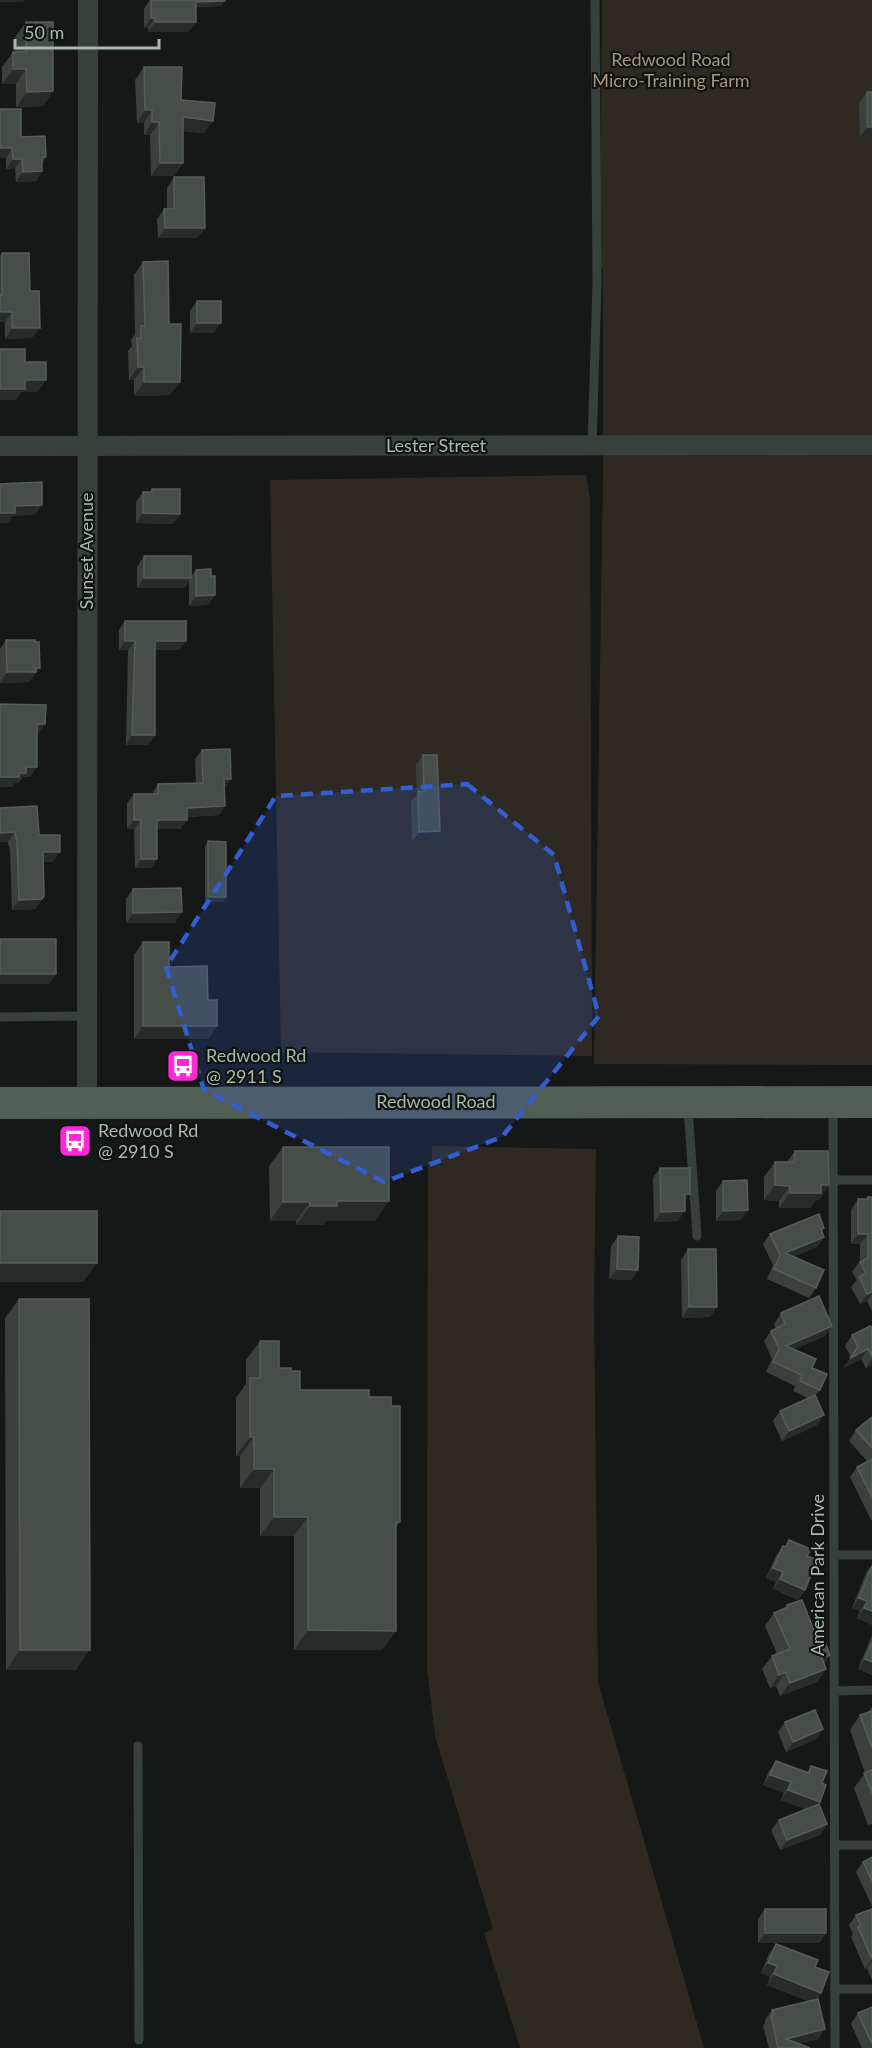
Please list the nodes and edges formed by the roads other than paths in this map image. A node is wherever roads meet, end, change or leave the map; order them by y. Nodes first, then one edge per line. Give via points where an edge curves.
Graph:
1 (88, 0) edge
2 (595, 0) edge
3 (592, 445) junction
4 (872, 445) edge
5 (0, 446) edge
6 (88, 446) junction
7 (87, 1016) junction
8 (0, 1017) edge
9 (0, 1102) edge
10 (87, 1102) junction
11 (688, 1102) junction
12 (833, 1102) junction
13 (872, 1102) edge
14 (834, 1180) junction
15 (872, 1180) edge
16 (697, 1236) dead end
17 (834, 1555) junction
18 (872, 1555) edge
19 (835, 1690) junction
20 (872, 1690) edge
21 (138, 1746) dead end
22 (835, 1845) junction
23 (872, 1845) edge
24 (835, 1989) junction
25 (872, 1989) edge
26 (140, 2040) dead end
27 (835, 2048) edge

1 - 6 street, Sunset Avenue
2 - 3 lane via 597,284
3 - 4 street, Lester Street
3 - 6 street, Lester Street
5 - 6 street, Lester Street
6 - 7 street, Sunset Avenue
7 - 8 lane
7 - 10 street, Sunset Avenue
9 - 10 main road, Redwood Road
10 - 11 main road, Redwood Road
11 - 12 main road, Redwood Road
11 - 16 lane
12 - 13 main road, Redwood Road
12 - 14 lane, American Park Drive
14 - 15 lane
14 - 17 lane, American Park Drive
17 - 18 lane
17 - 19 lane, American Park Drive
19 - 20 lane
19 - 22 lane, American Park Drive
21 - 26 lane
22 - 23 lane
22 - 24 lane, American Park Drive
24 - 25 lane
24 - 27 lane, American Park Drive

